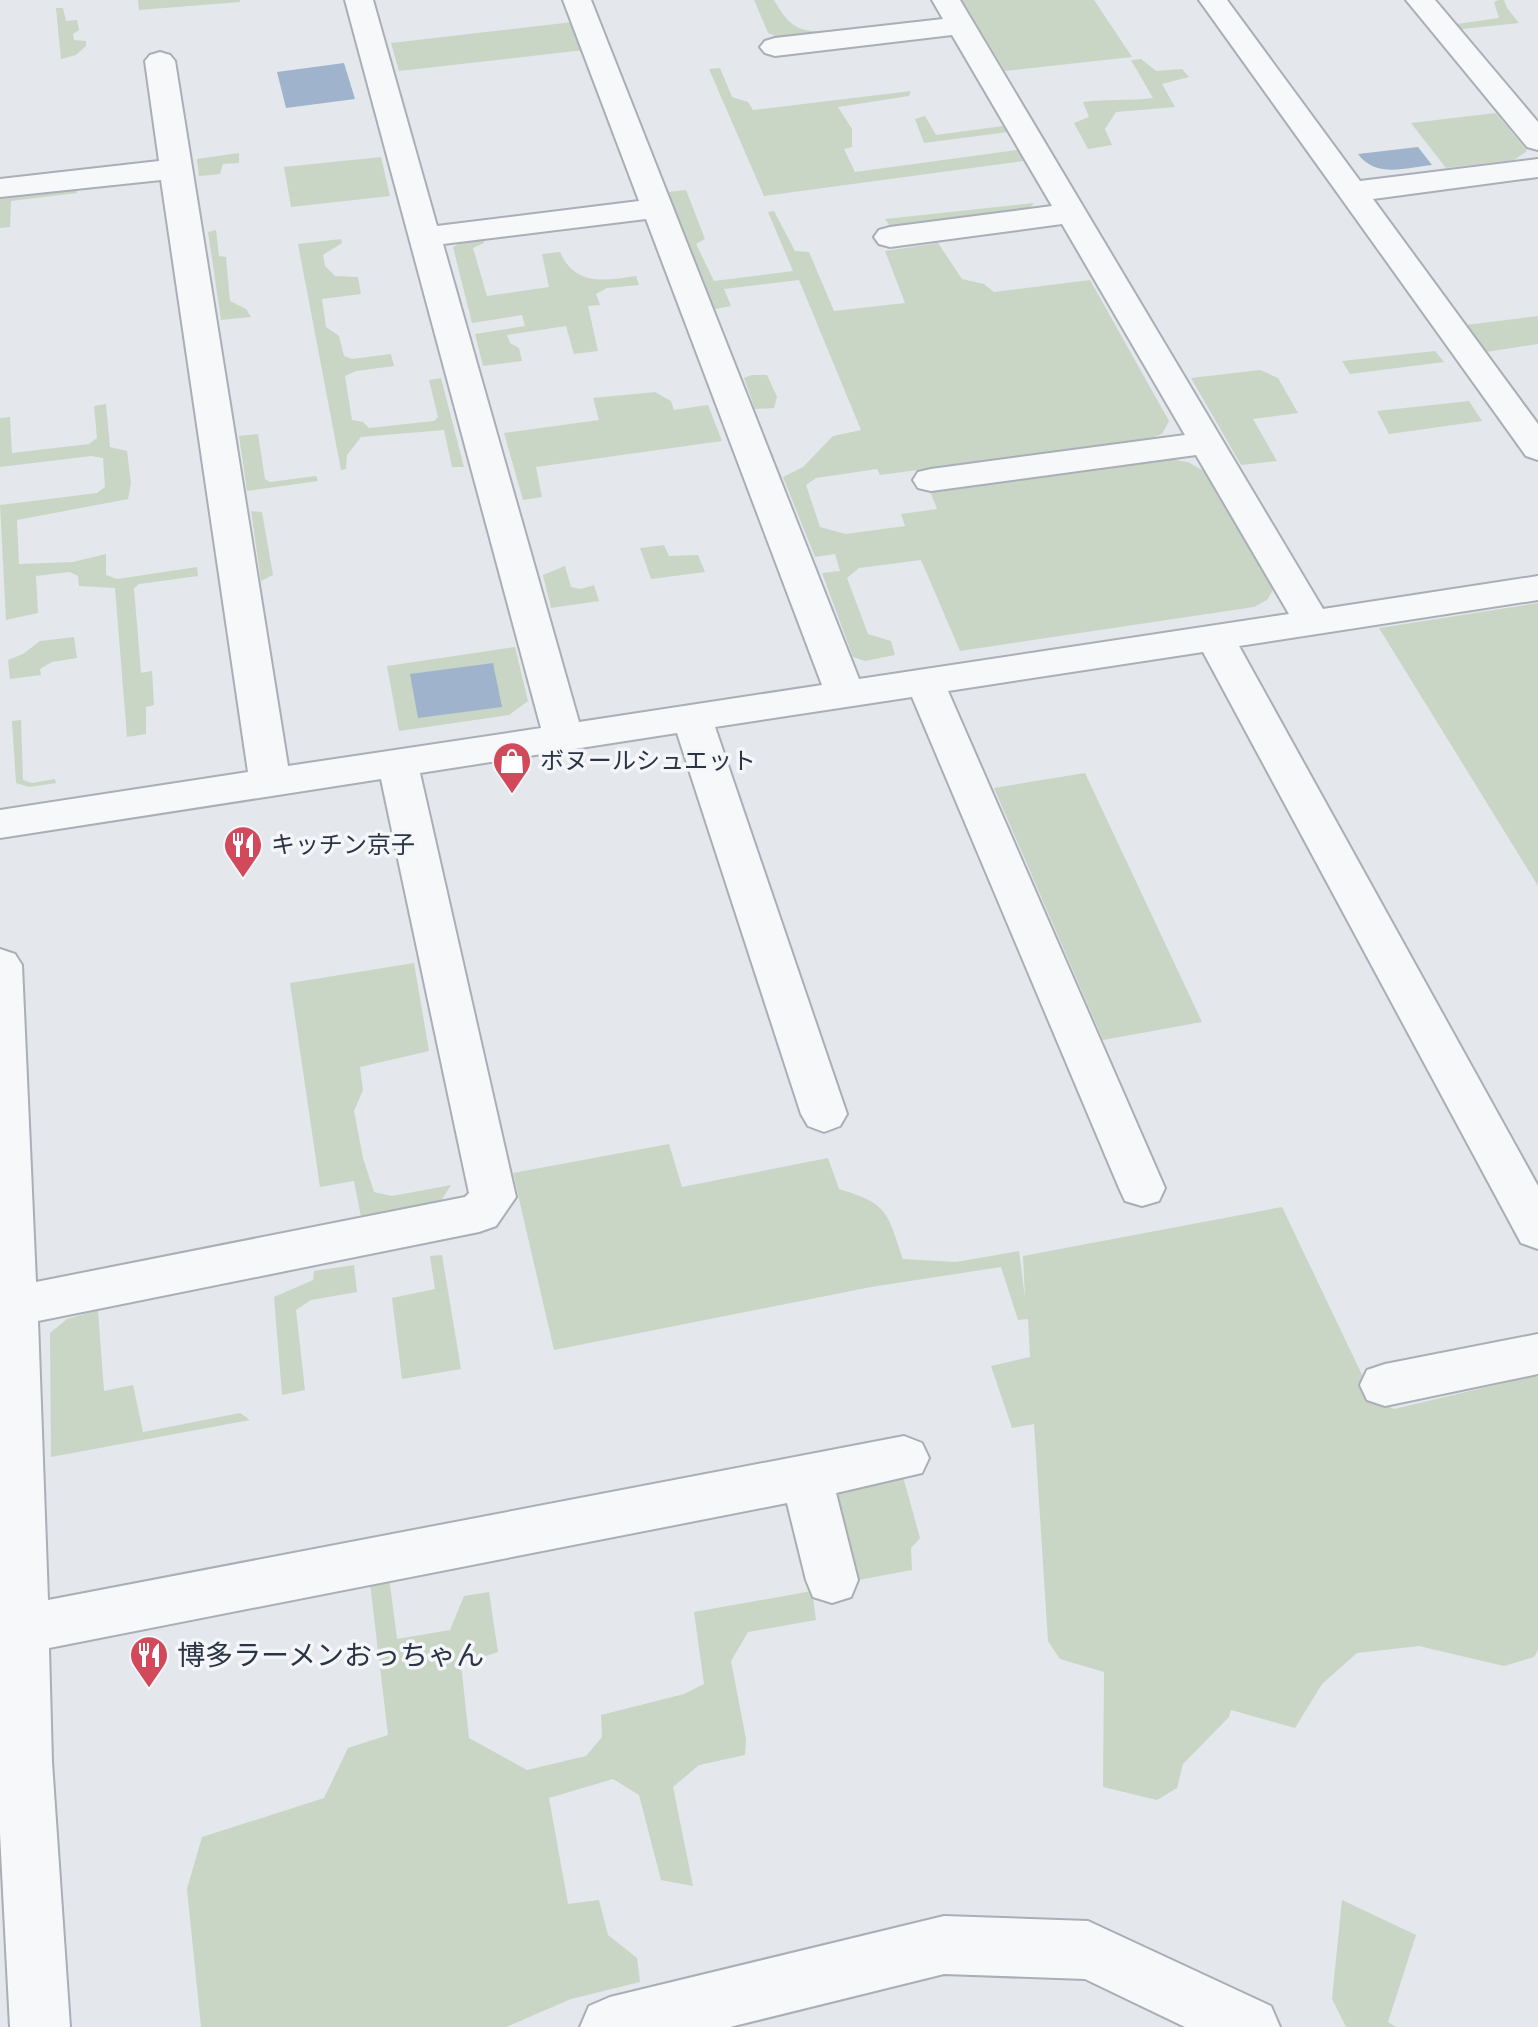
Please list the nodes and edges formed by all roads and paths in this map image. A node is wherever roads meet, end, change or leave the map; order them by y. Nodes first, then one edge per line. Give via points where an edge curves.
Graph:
1 (359, 0) edge
2 (577, 0) edge
3 (1213, 0) edge
4 (1420, 0) edge
5 (953, 12) edge
6 (775, 47) dead end
7 (160, 61) dead end
8 (1538, 141) edge
9 (1538, 168) edge
10 (175, 169) junction
11 (0, 188) edge
12 (1351, 192) junction
13 (656, 208) junction
14 (1072, 213) junction
15 (426, 237) junction
16 (890, 237) dead end
17 (1207, 443) junction
18 (1538, 449) edge
19 (931, 480) dead end
20 (1538, 588) edge
21 (1313, 623) junction
22 (1215, 638) junction
23 (925, 682) junction
24 (845, 694) junction
25 (692, 718) junction
26 (563, 737) junction
27 (398, 763) junction
28 (270, 782) junction
29 (0, 824) edge
30 (0, 965) edge
31 (824, 1114) dead end
32 (1142, 1188) dead end
33 (1538, 1230) edge
34 (6, 1256) edge
35 (13, 1306) junction
36 (1538, 1354) edge
37 (1385, 1385) dead end
38 (904, 1458) dead end
39 (10, 1472) edge
40 (806, 1478) junction
41 (832, 1580) dead end
42 (22, 1629) junction
43 (12, 1764) edge
44 (40, 2027) edge
45 (610, 2027) edge
46 (1250, 2027) edge

1 - 15 street
2 - 13 street
3 - 12 street
4 - 8 street
5 - 6 street
5 - 14 street
7 - 10 street
9 - 12 street
10 - 11 street
10 - 28 street
12 - 18 street
13 - 15 street
13 - 24 street
14 - 16 street
14 - 17 street
15 - 26 street
17 - 19 street
17 - 21 street
20 - 21 street
21 - 22 street
22 - 23 street
22 - 33 street
23 - 24 street
23 - 32 street
24 - 25 street
25 - 26 street
25 - 31 street
26 - 27 street
27 - 28 street
27 - 35 street via 493,1197 479,1213
28 - 29 street
30 - 34 street
34 - 35 street
35 - 39 street
36 - 37 street
38 - 40 street
39 - 42 street
40 - 41 street
40 - 42 street
42 - 43 street
43 - 44 street
45 - 46 street via 944,1945 1088,1950

